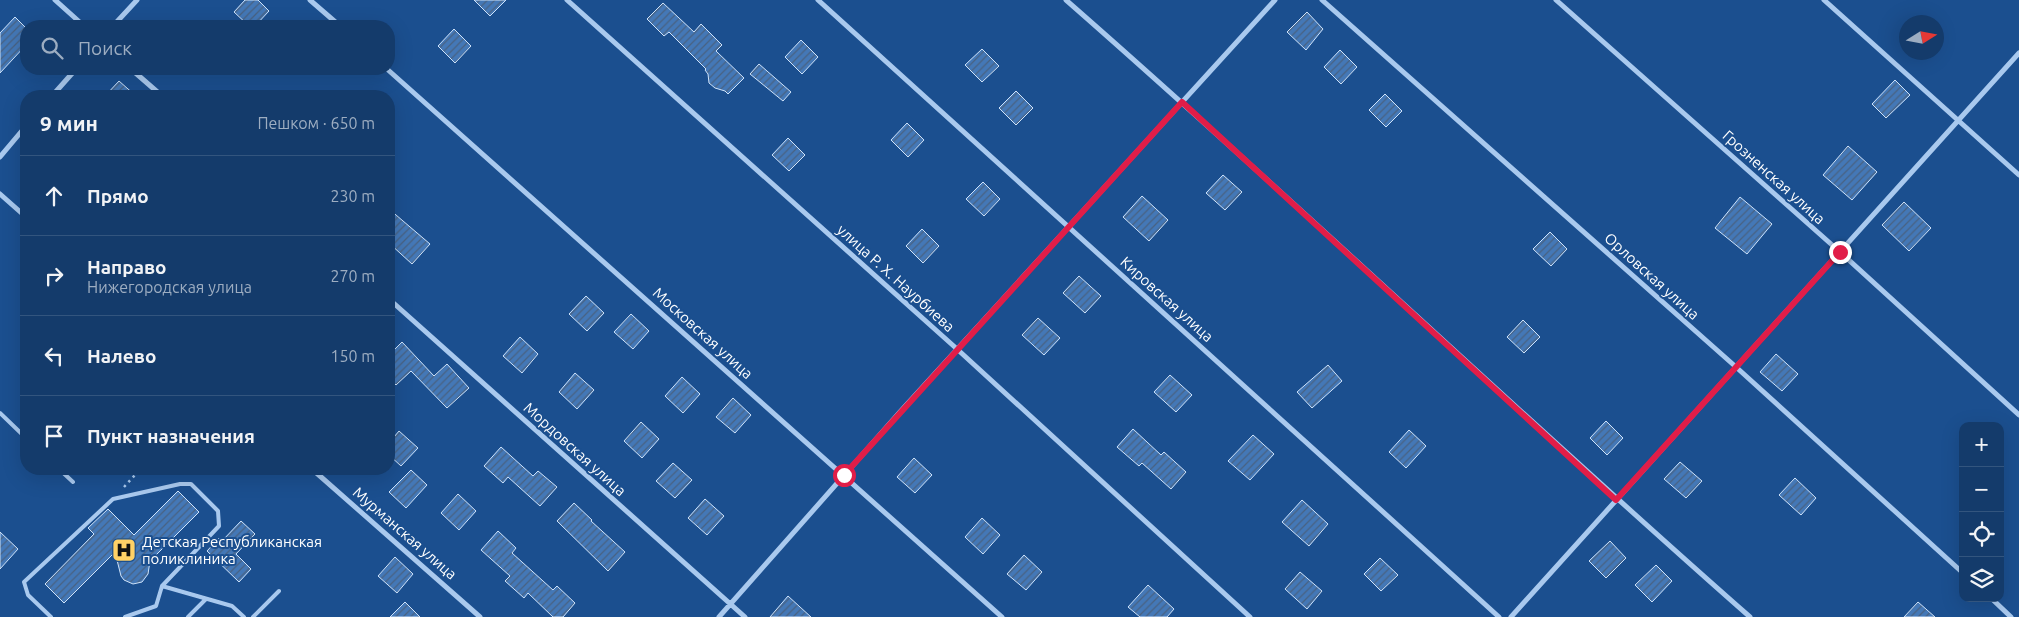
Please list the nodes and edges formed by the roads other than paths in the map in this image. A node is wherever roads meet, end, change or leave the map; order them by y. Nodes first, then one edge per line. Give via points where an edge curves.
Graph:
1 (55, 0) edge
2 (137, 0) edge
3 (310, 0) edge
4 (567, 0) edge
5 (818, 0) edge
6 (1066, 0) edge
7 (1275, 0) edge
8 (1322, 0) edge
9 (1556, 0) edge
10 (1824, 0) edge
11 (77, 20) edge
12 (119, 20) edge
13 (333, 20) edge
14 (2019, 53) edge
15 (71, 75) edge
16 (138, 75) edge
17 (394, 75) edge
18 (57, 90) edge
19 (155, 90) edge
20 (1182, 102) junction
21 (1958, 120) junction
22 (20, 133) edge
23 (0, 157) edge
24 (2019, 175) edge
25 (0, 194) edge
26 (20, 212) edge
27 (1069, 227) junction
28 (1840, 252) junction
29 (395, 304) edge
30 (957, 349) junction
31 (1736, 367) junction
32 (0, 414) edge
33 (2019, 415) edge
34 (20, 432) edge
35 (65, 475) edge
36 (319, 475) edge
37 (844, 475) junction
38 (73, 482) dead end
39 (1616, 500) junction
40 (1959, 569) edge
41 (162, 586) junction
42 (280, 591) dead end
43 (206, 599) junction
44 (1995, 602) edge
45 (731, 604) junction
46 (51, 617) edge
47 (125, 617) edge
48 (188, 617) edge
49 (244, 617) edge
50 (253, 617) edge
51 (480, 617) edge
52 (719, 617) edge
53 (745, 617) edge
54 (1002, 617) edge
55 (1250, 617) edge
56 (1499, 617) edge
57 (1511, 617) edge
58 (1750, 617) edge
59 (2012, 617) edge

1 - 11 street
2 - 12 street
3 - 13 street
4 - 30 street, улица Р. Х. Наурбиева
5 - 27 street, Кировская улица
6 - 20 street
7 - 20 street
8 - 31 street, Орловская улица
9 - 28 street, Грозненская улица
10 - 21 street
14 - 21 street
15 - 18 street
16 - 19 street
17 - 37 street, Московская улица
20 - 27 street
20 - 39 street
21 - 24 street
21 - 28 street
22 - 23 street
25 - 26 street
27 - 30 street
27 - 56 street, Кировская улица
28 - 31 street
28 - 33 street, Грозненская улица
29 - 45 street, Мордовская улица
30 - 37 street
30 - 55 street, улица Р. Х. Наурбиева
31 - 39 street
31 - 40 street, Орловская улица
32 - 34 lane
35 - 38 lane
36 - 51 street, Мурманская улица
37 - 45 street
37 - 54 street, Московская улица
39 - 57 street
39 - 58 street
41 - 43 lane
41 - 46 lane via 219,526 218,511 191,484 113,499 24,582 28,595
41 - 47 lane via 156,606
42 - 50 lane
43 - 48 lane
43 - 49 lane via 232,606
44 - 59 street
45 - 52 street
45 - 53 street, Мордовская улица

